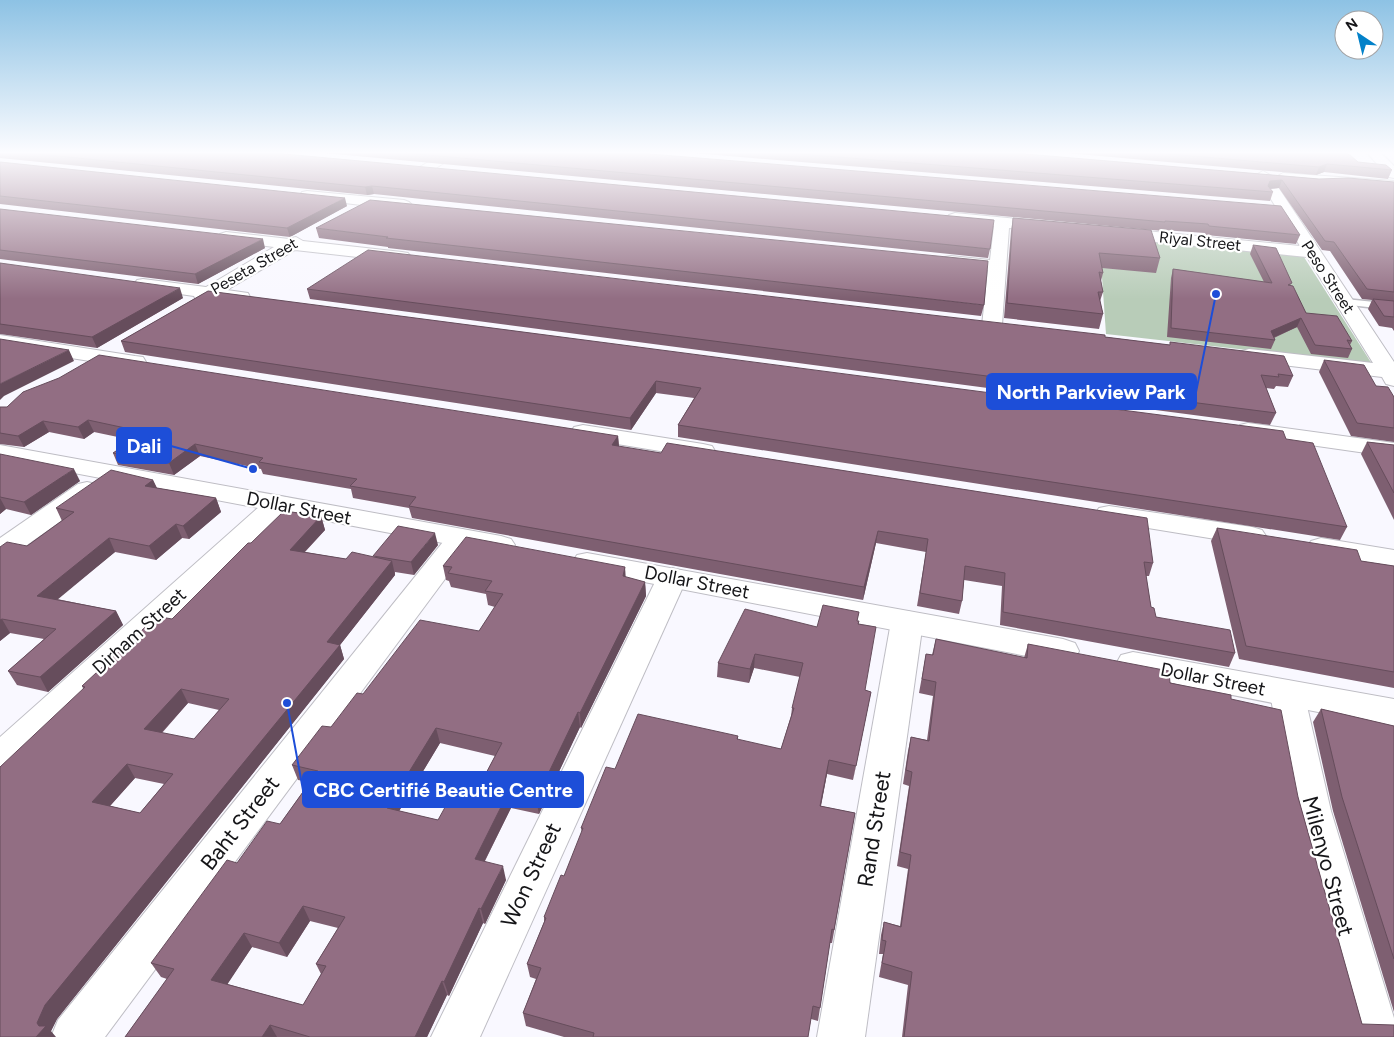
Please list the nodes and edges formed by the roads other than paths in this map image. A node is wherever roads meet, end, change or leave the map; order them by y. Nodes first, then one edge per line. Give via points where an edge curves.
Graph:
1 (364, 201) edge
2 (1278, 201) edge
3 (370, 202) junction
4 (419, 207) edge
5 (1265, 207) edge
6 (1284, 209) junction
7 (344, 216) edge
8 (942, 216) edge
9 (1002, 222) junction
10 (1060, 228) edge
11 (318, 230) edge
12 (1099, 231) edge
13 (204, 234) edge
14 (292, 245) junction
15 (1312, 252) junction
16 (423, 260) edge
17 (939, 260) edge
18 (997, 266) junction
19 (119, 281) edge
20 (208, 293) junction
21 (256, 299) edge
22 (1345, 302) junction
23 (1394, 307) edge
24 (183, 308) edge
25 (973, 323) edge
26 (992, 325) junction
27 (1012, 327) edge
28 (0, 341) edge
29 (126, 342) edge
30 (1230, 353) edge
31 (101, 356) junction
32 (160, 366) edge
33 (78, 370) edge
34 (1392, 375) edge
35 (1227, 428) edge
36 (565, 429) edge
37 (1394, 450) edge
38 (0, 452) edge
39 (723, 454) edge
40 (112, 472) junction
41 (278, 504) junction
42 (1088, 511) edge
43 (461, 538) junction
44 (528, 550) edge
45 (0, 551) edge
46 (556, 556) edge
47 (1394, 559) edge
48 (672, 578) junction
49 (907, 622) junction
50 (1287, 693) junction
51 (1394, 713) edge
52 (0, 759) edge
53 (75, 1037) edge
54 (454, 1037) edge
55 (841, 1037) edge
56 (1376, 1037) edge

1 - 3 street
2 - 6 street, Peso Street
3 - 4 street
3 - 7 street
5 - 6 street
6 - 15 street, Peso Street
8 - 9 street
9 - 10 street
9 - 18 street
11 - 14 street, Peseta Street
12 - 15 street, Riyal Street
13 - 14 street
14 - 16 street
14 - 20 street, Peseta Street
15 - 22 street, Peso Street
17 - 18 street
18 - 26 street
19 - 20 street
20 - 21 street
20 - 24 street, Peseta Street
22 - 23 lane
22 - 34 street, Peso Street
25 - 26 street
26 - 27 street
28 - 31 street
29 - 31 street
30 - 34 street
31 - 32 street
31 - 33 street
35 - 37 street
36 - 39 street
38 - 40 street, Dollar Street
40 - 41 street, Dollar Street
40 - 45 street
41 - 43 street, Dollar Street
41 - 52 street, Dirham Street
42 - 47 street
43 - 44 street, Dollar Street
43 - 53 street, Baht Street
46 - 48 street, Dollar Street
48 - 49 street, Dollar Street
48 - 54 street, Won Street
49 - 50 street, Dollar Street
49 - 55 street, Rand Street
50 - 51 street, Dollar Street
50 - 56 street, Milenyo Street via 1311,811

